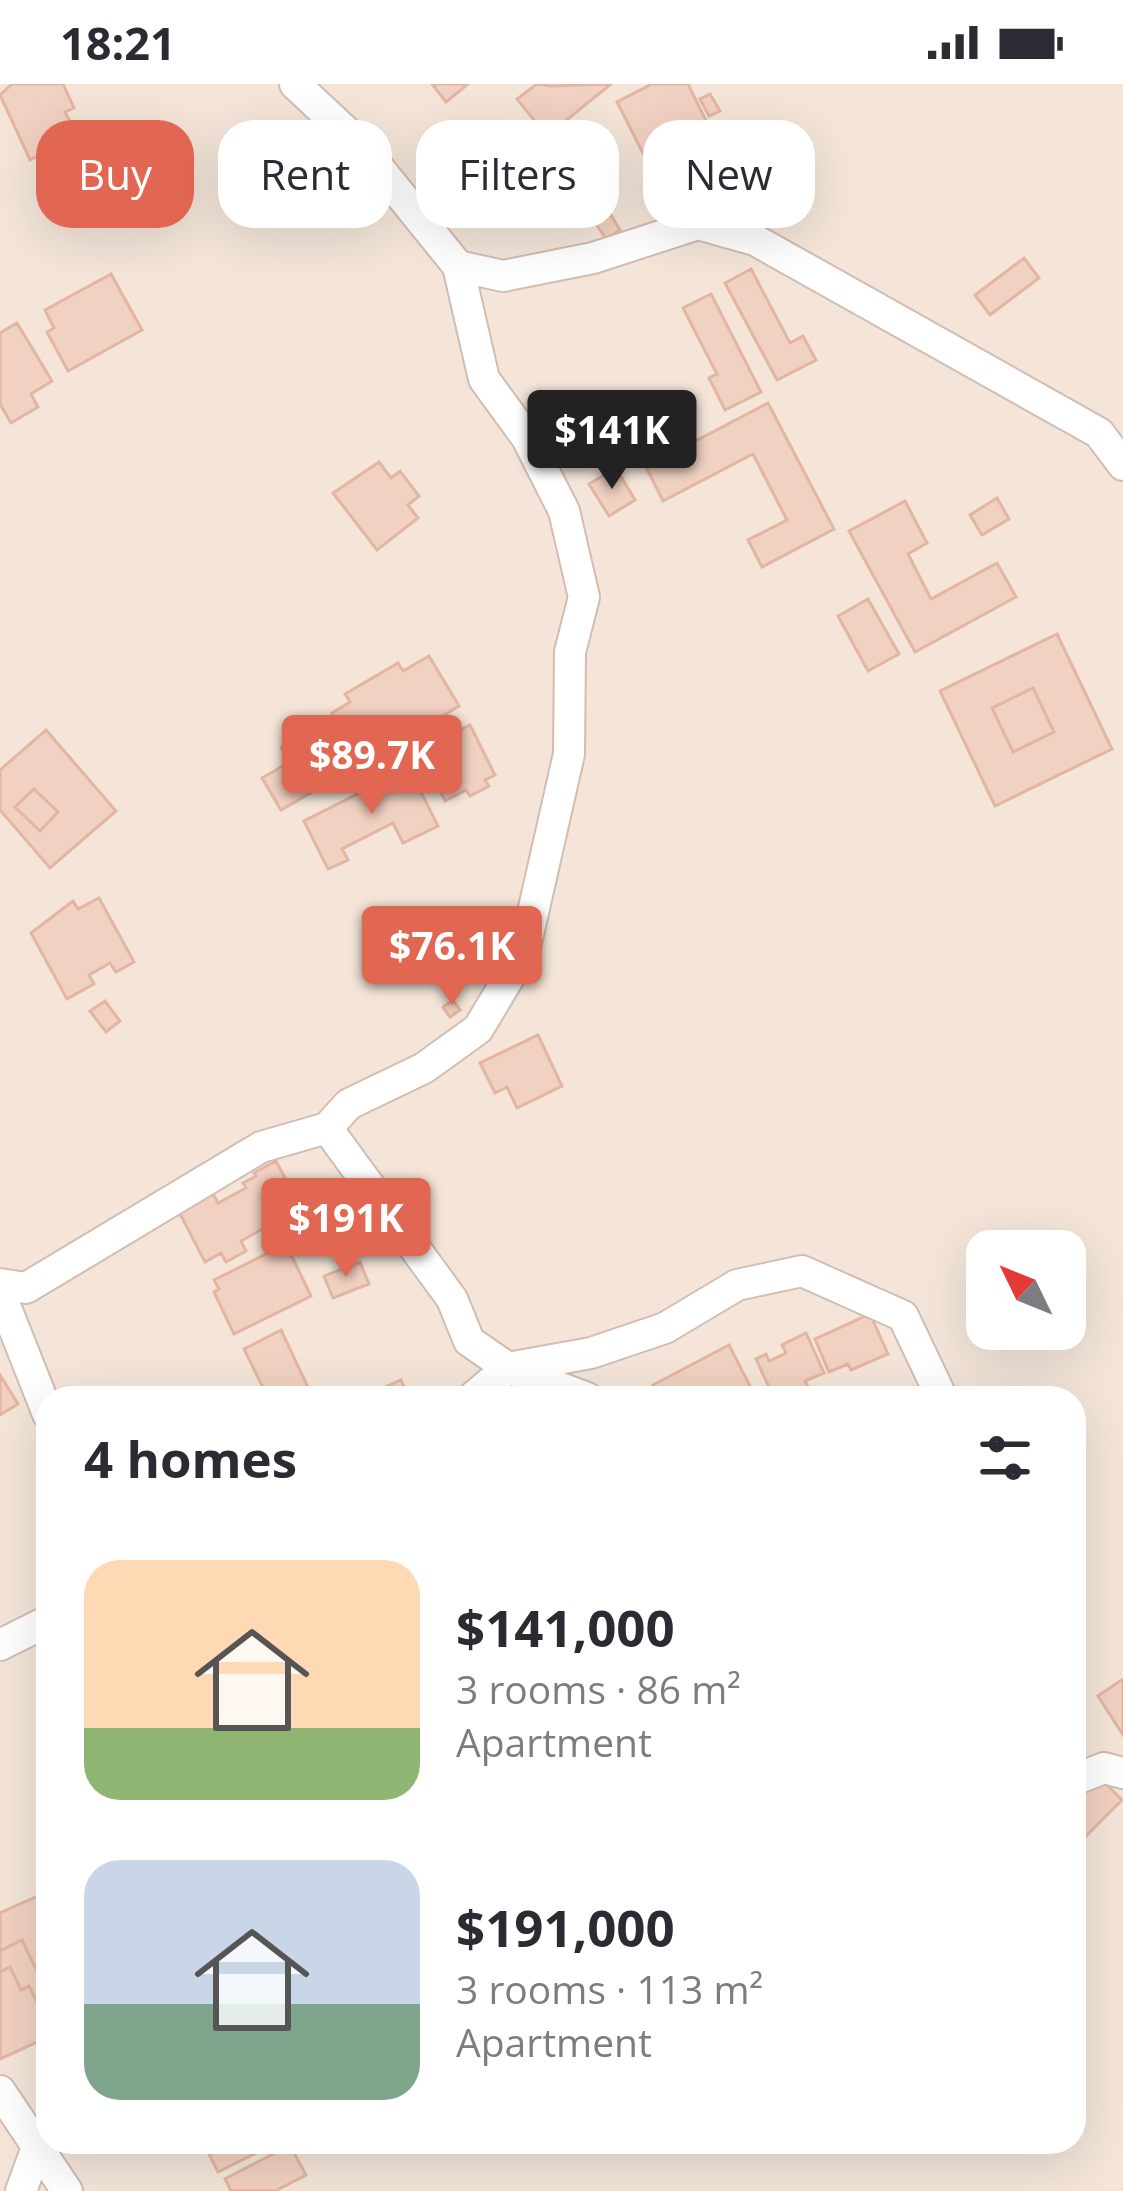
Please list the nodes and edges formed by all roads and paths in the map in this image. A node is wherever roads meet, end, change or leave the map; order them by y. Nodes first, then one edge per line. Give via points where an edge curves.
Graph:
1 (295, 84) edge
2 (458, 266) junction
3 (1123, 464) edge
4 (327, 1129) junction
5 (0, 1288) edge
6 (508, 1368) junction
7 (37, 1386) edge
8 (486, 1386) edge
9 (555, 1386) edge
10 (936, 1386) edge
11 (36, 1628) edge
12 (0, 1646) edge
13 (1123, 1773) edge
14 (1086, 1775) edge
15 (0, 2091) edge
16 (36, 2138) edge
17 (38, 2154) edge
18 (46, 2154) edge
19 (21, 2191) edge
20 (67, 2191) edge

1 - 2 street via 360,145
2 - 3 street via 503,276 698,224 755,240 1099,434
2 - 4 street via 484,379 527,438 564,511 584,596 570,652 569,754 524,952 478,1029 424,1068 349,1104
4 - 5 street via 261,1147 26,1288
4 - 6 street via 452,1298 469,1341
5 - 7 street
6 - 8 street
6 - 9 street
6 - 10 street via 665,1328 737,1285 802,1271 903,1316
11 - 12 street
13 - 14 street via 1104,1768
15 - 16 street
17 - 19 street
18 - 20 street

